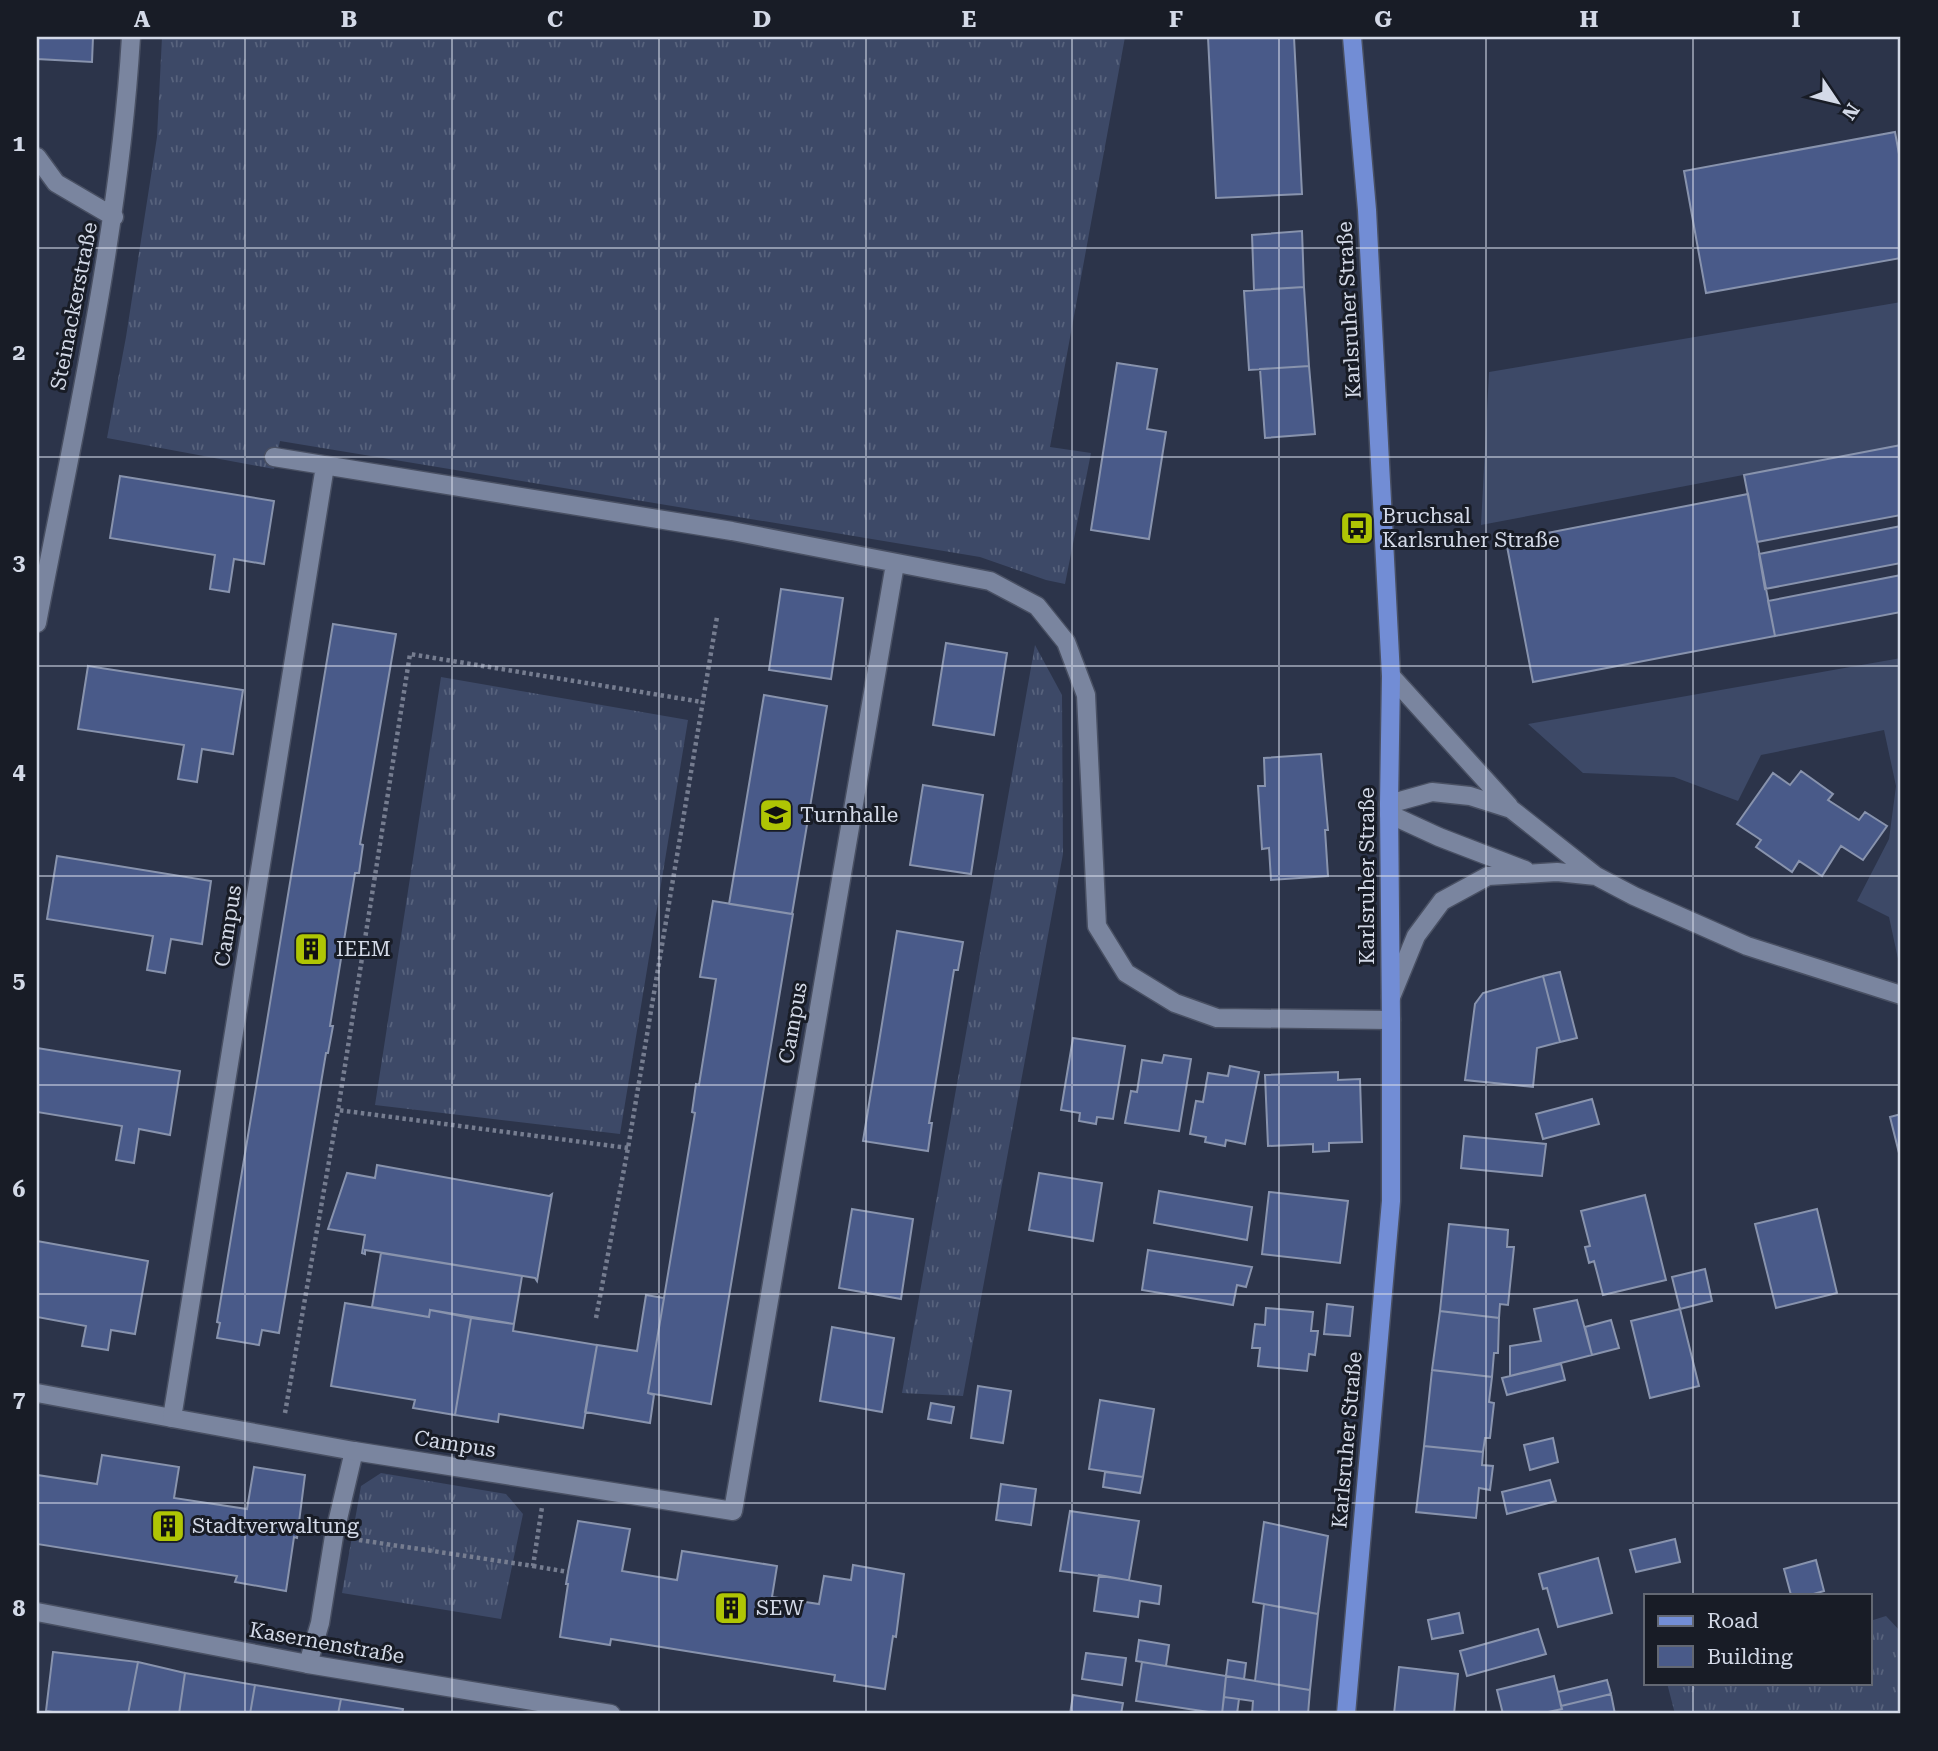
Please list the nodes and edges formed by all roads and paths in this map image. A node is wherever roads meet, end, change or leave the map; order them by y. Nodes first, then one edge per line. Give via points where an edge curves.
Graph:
1 (131, 37) edge
2 (1352, 37) edge
3 (37, 157) edge
4 (114, 217) junction
5 (274, 457) dead end
6 (325, 466) junction
7 (895, 564) junction
8 (718, 617) dead end
9 (37, 623) edge
10 (1391, 676) junction
11 (702, 702) junction
12 (1389, 809) junction
13 (1511, 809) junction
14 (1534, 873) junction
15 (1595, 876) junction
16 (1901, 995) edge
17 (1391, 997) junction
18 (1391, 1020) junction
19 (338, 1110) junction
20 (628, 1148) junction
21 (596, 1318) dead end
22 (37, 1393) edge
23 (172, 1418) junction
24 (281, 1437) junction
25 (354, 1451) junction
26 (546, 1482) junction
27 (334, 1536) junction
28 (533, 1566) junction
29 (568, 1572) dead end
30 (37, 1612) edge
31 (308, 1664) junction
32 (611, 1714) edge
33 (1346, 1714) edge

1 - 4 street, Steinackerstraße
2 - 10 main road, Karlsruher Straße via 1367,210
3 - 4 street via 56,183
4 - 9 street, Steinackerstraße
5 - 6 street
6 - 7 street via 732,531
6 - 23 street, Campus
7 - 18 street via 990,581 1037,606 1066,642 1086,695 1097,926 1126,973 1175,1003 1217,1018
7 - 26 street, Campus via 733,1511
8 - 11 path
10 - 12 main road, Karlsruher Straße
10 - 13 street
11 - 19 path via 410,654
11 - 20 path
12 - 13 street via 1432,792 1470,796
12 - 14 street via 1439,837
12 - 17 main road, Karlsruher Straße
13 - 15 street
14 - 15 street
14 - 17 street via 1488,876 1442,901 1416,936
15 - 16 street via 1747,946
17 - 18 main road, Karlsruher Straße
18 - 33 main road, Karlsruher Straße via 1391,1201
19 - 20 path
19 - 24 path
20 - 21 path
22 - 23 street
23 - 24 street, Campus
24 - 25 street, Campus
25 - 26 street, Campus
25 - 27 street
26 - 28 path
27 - 28 path
27 - 31 street via 320,1623
28 - 29 path
30 - 31 street, Kasernenstraße
31 - 32 street, Kasernenstraße

